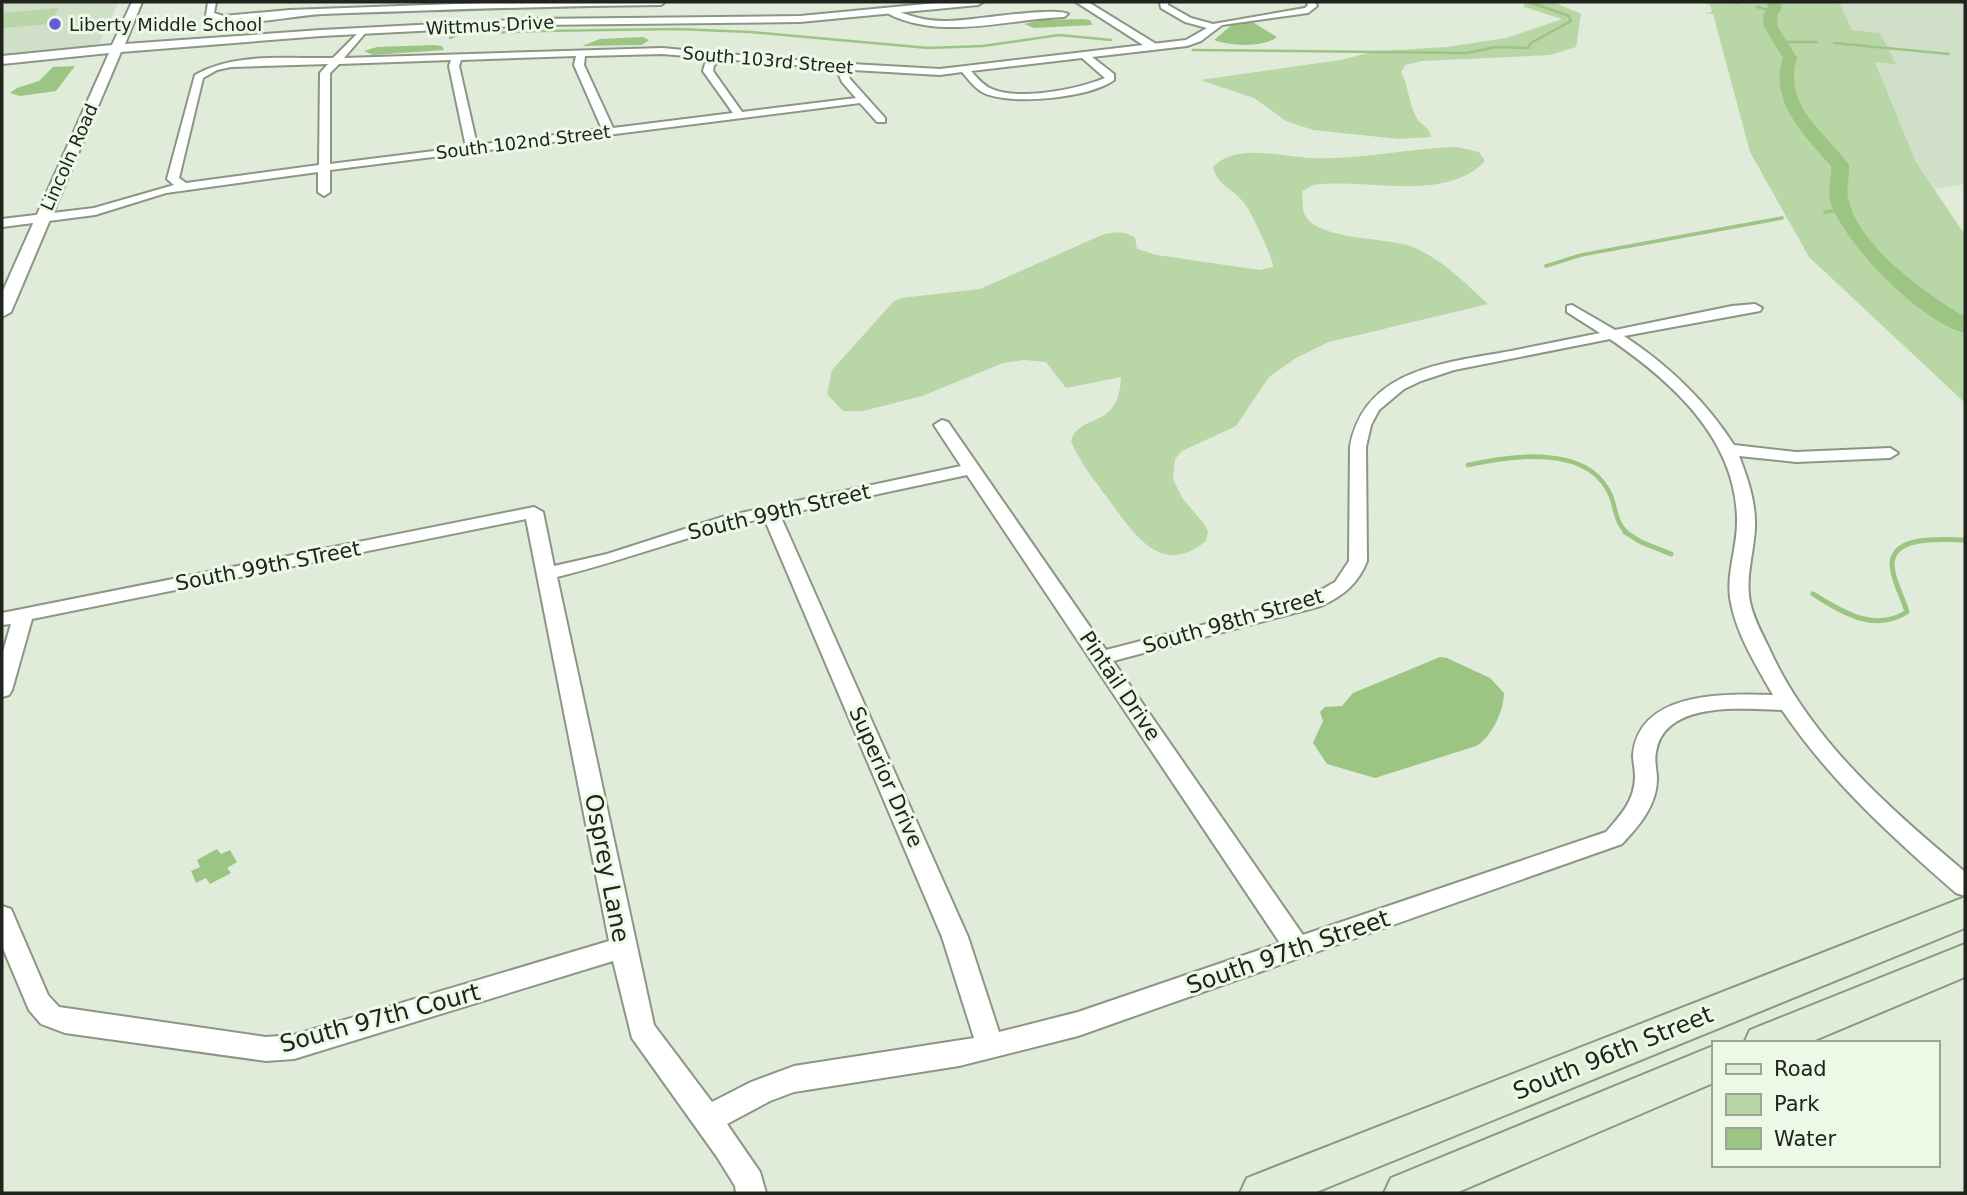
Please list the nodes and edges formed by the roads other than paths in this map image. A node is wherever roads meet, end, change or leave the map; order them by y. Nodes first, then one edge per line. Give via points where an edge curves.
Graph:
1 (137, 2) edge
2 (212, 2) edge
3 (602, 2) edge
4 (661, 2) edge
5 (978, 2) edge
6 (1081, 2) edge
7 (1164, 2) edge
8 (491, 4) edge
9 (1312, 4) edge
10 (890, 11) junction
11 (1064, 14) dead end
12 (491, 24) junction
13 (1212, 26) junction
14 (363, 32) junction
15 (1155, 47) junction
16 (117, 49) junction
17 (581, 53) junction
18 (1085, 56) junction
19 (457, 57) junction
20 (721, 57) junction
21 (2, 60) edge
22 (337, 60) junction
23 (850, 67) junction
24 (965, 70) junction
25 (863, 100) junction
26 (739, 115) junction
27 (881, 120) dead end
28 (609, 132) junction
29 (472, 149) junction
30 (325, 167) junction
31 (184, 187) junction
32 (324, 192) dead end
33 (41, 221) junction
34 (2, 226) edge
35 (1755, 308) dead end
36 (1572, 309) dead end
37 (2, 312) edge
38 (1612, 334) junction
39 (942, 425) dead end
40 (1730, 450) junction
41 (1890, 453) dead end
42 (972, 469) junction
43 (534, 512) joint
44 (770, 512) junction
45 (548, 573) junction
46 (23, 615) junction
47 (2, 619) edge
48 (1101, 658) junction
49 (2, 690) edge
50 (1787, 703) junction
51 (1965, 886) edge
52 (1965, 912) edge
53 (2, 916) edge
54 (623, 947) junction
55 (1297, 948) junction
56 (1965, 960) edge
57 (1769, 1041) edge
58 (990, 1047) junction
59 (1712, 1064) edge
60 (706, 1120) junction
61 (751, 1193) edge
62 (1262, 1193) edge
63 (1406, 1193) edge

1 - 16 street, Lincoln Road
2 - 8 street via 209,14 214,17 246,19
3 - 4 street
3 - 8 street
5 - 10 street, Wittmus Drive
6 - 15 street
7 - 13 street via 1188,20
8 - 12 street
9 - 13 street, South 103rd Street via 1302,11
10 - 11 street via 902,19 935,24
10 - 12 street, Wittmus Drive via 800,19
12 - 14 street, Wittmus Drive
13 - 15 street, South 103rd Street via 1198,39
14 - 16 street, Wittmus Drive
14 - 22 street
15 - 18 street, South 103rd Street
16 - 21 street, Wittmus Drive
16 - 33 street, Lincoln Road
17 - 19 street, South 103rd Street
17 - 20 street, South 103rd Street via 662,51
17 - 28 street via 579,65
18 - 24 street, South 103rd Street
18 - 24 street via 1107,71 1109,80 1089,88 1002,95 983,89
19 - 22 street, South 103rd Street
19 - 29 street via 454,66
20 - 23 street, South 103rd Street
20 - 26 street via 708,71
22 - 30 street via 325,73
22 - 31 street, South 103rd Street via 247,62 214,68 198,77 173,179
23 - 24 street, South 103rd Street
23 - 25 street via 844,78
25 - 26 street, South 102nd Street
25 - 27 street
26 - 28 street, South 102nd Street
28 - 29 street, South 102nd Street
29 - 30 street, South 102nd Street
30 - 31 street, South 102nd Street
30 - 32 street
31 - 33 street, South 102nd Street via 114,212
33 - 34 street, South 102nd Street
33 - 37 street, Lincoln Road
35 - 38 street
36 - 38 street
38 - 40 street via 1669,376 1705,412
38 - 48 street, South 98th Street via 1418,377 1385,395 1364,419 1361,431 1358,561 1340,589 1301,605
39 - 42 street, Pintail Drive
40 - 41 street via 1796,457
40 - 50 street via 1742,485 1746,517 1737,578 1742,611
42 - 44 street, South 99th Street
42 - 48 street, Pintail Drive
43 - 45 street, Osprey Lane
43 - 46 street, South 99th STreet
44 - 45 street, South 99th Street
44 - 58 street, Superior Drive via 955,937
45 - 54 street, Osprey Lane
46 - 47 street, South 99th STreet
46 - 49 street
48 - 55 street, Pintail Drive
50 - 51 street via 1857,791
50 - 55 street, South 97th Street via 1700,704 1652,728 1644,752 1646,781 1638,813 1614,838
52 - 62 main road, South 96th Street
53 - 54 street, South 97th Court via 38,1002 50,1016 234,1047 294,1047
54 - 60 street, Osprey Lane via 642,1030
55 - 58 street, South 97th Street via 1098,1017
56 - 57 main road
58 - 60 street, South 97th Street via 804,1076 761,1091
59 - 63 main road
60 - 61 street, Osprey Lane via 749,1182

